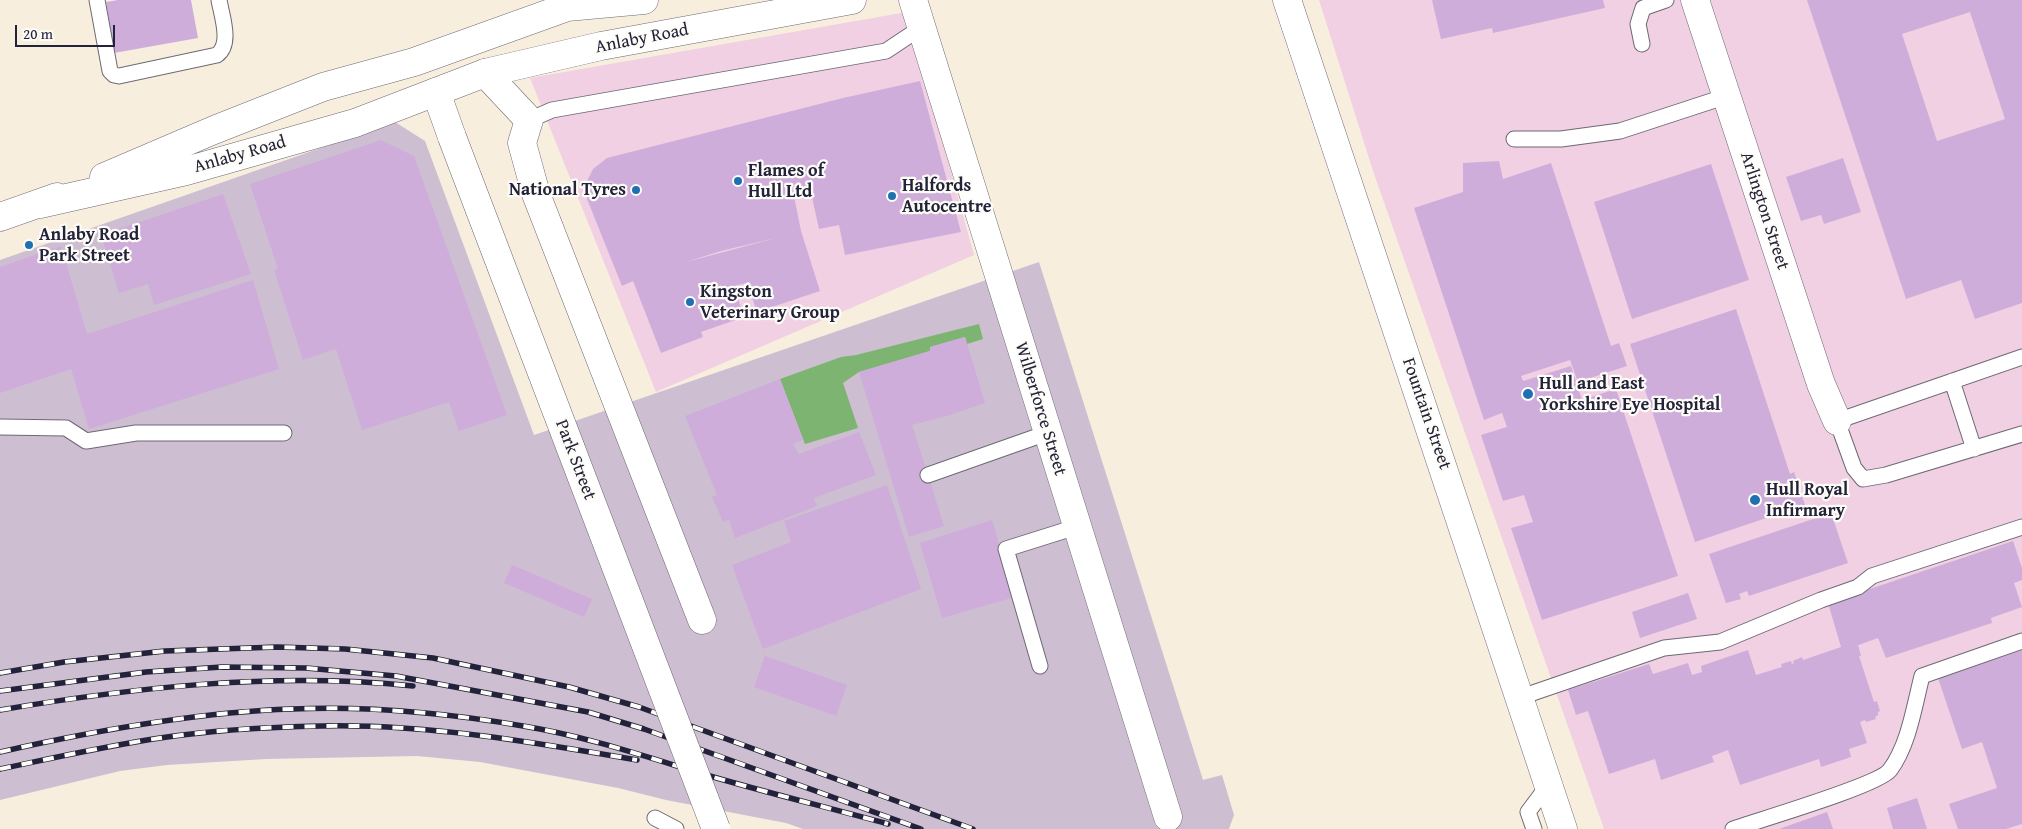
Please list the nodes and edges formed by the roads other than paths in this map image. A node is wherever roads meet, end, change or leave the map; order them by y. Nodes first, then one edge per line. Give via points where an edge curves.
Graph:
1 (97, 0) edge
2 (219, 0) edge
3 (644, 0) edge
4 (852, 0) edge
5 (913, 0) edge
6 (1287, 0) edge
7 (1666, 0) edge
8 (1695, 0) edge
9 (565, 3) edge
10 (922, 27) junction
11 (1642, 44) dead end
12 (414, 62) junction
13 (485, 73) junction
14 (436, 92) junction
15 (1727, 96) junction
16 (529, 120) junction
17 (1514, 139) dead end
18 (40, 204) junction
19 (0, 217) edge
20 (2022, 357) edge
21 (1952, 381) junction
22 (1836, 421) junction
23 (0, 427) edge
24 (284, 433) dead end
25 (1047, 433) junction
26 (2022, 434) edge
27 (1974, 449) junction
28 (928, 475) dead end
29 (1076, 526) junction
30 (2022, 527) edge
31 (702, 620) dead end
32 (2022, 640) edge
33 (1040, 666) dead end
34 (1521, 697) junction
35 (1549, 784) junction
36 (655, 818) dead end
37 (1168, 818) dead end
38 (676, 829) edge
39 (716, 829) edge
40 (1534, 829) edge
41 (1563, 829) edge
42 (1733, 829) edge

1 - 2 lane via 110,71 119,76 217,55 225,43
3 - 9 street, Anlaby Road
4 - 13 street, Anlaby Road via 601,46
5 - 10 street, Wilberforce Street
6 - 34 street, Fountain Street
7 - 11 lane via 1643,8 1638,24
8 - 15 street, Arlington Street
9 - 12 street, Anlaby Road
10 - 16 lane via 886,51 552,110
10 - 25 street, Wilberforce Street
12 - 14 street
12 - 18 street, Anlaby Road via 324,88 214,130
13 - 14 street, Anlaby Road
13 - 16 street
14 - 18 street, Anlaby Road via 355,123 205,166
14 - 39 street, Park Street, bridge
15 - 17 lane via 1620,131 1561,139
15 - 22 street, Arlington Street
16 - 31 street via 522,143 536,194
18 - 19 street, Anlaby Road
20 - 21 lane
21 - 22 lane
21 - 27 lane
22 - 27 lane via 1854,468 1863,479
23 - 24 lane via 66,428 86,441 136,433
25 - 28 lane
25 - 29 street, Wilberforce Street
26 - 27 lane
29 - 33 lane via 1006,549
29 - 37 street, Wilberforce Street
30 - 34 lane via 1872,576 1858,587 1720,642 1664,648
32 - 42 lane via 1922,676 1902,748 1889,772 1867,784
34 - 35 street, Fountain Street
35 - 40 lane via 1528,812
35 - 41 street, Fountain Street
36 - 38 lane

